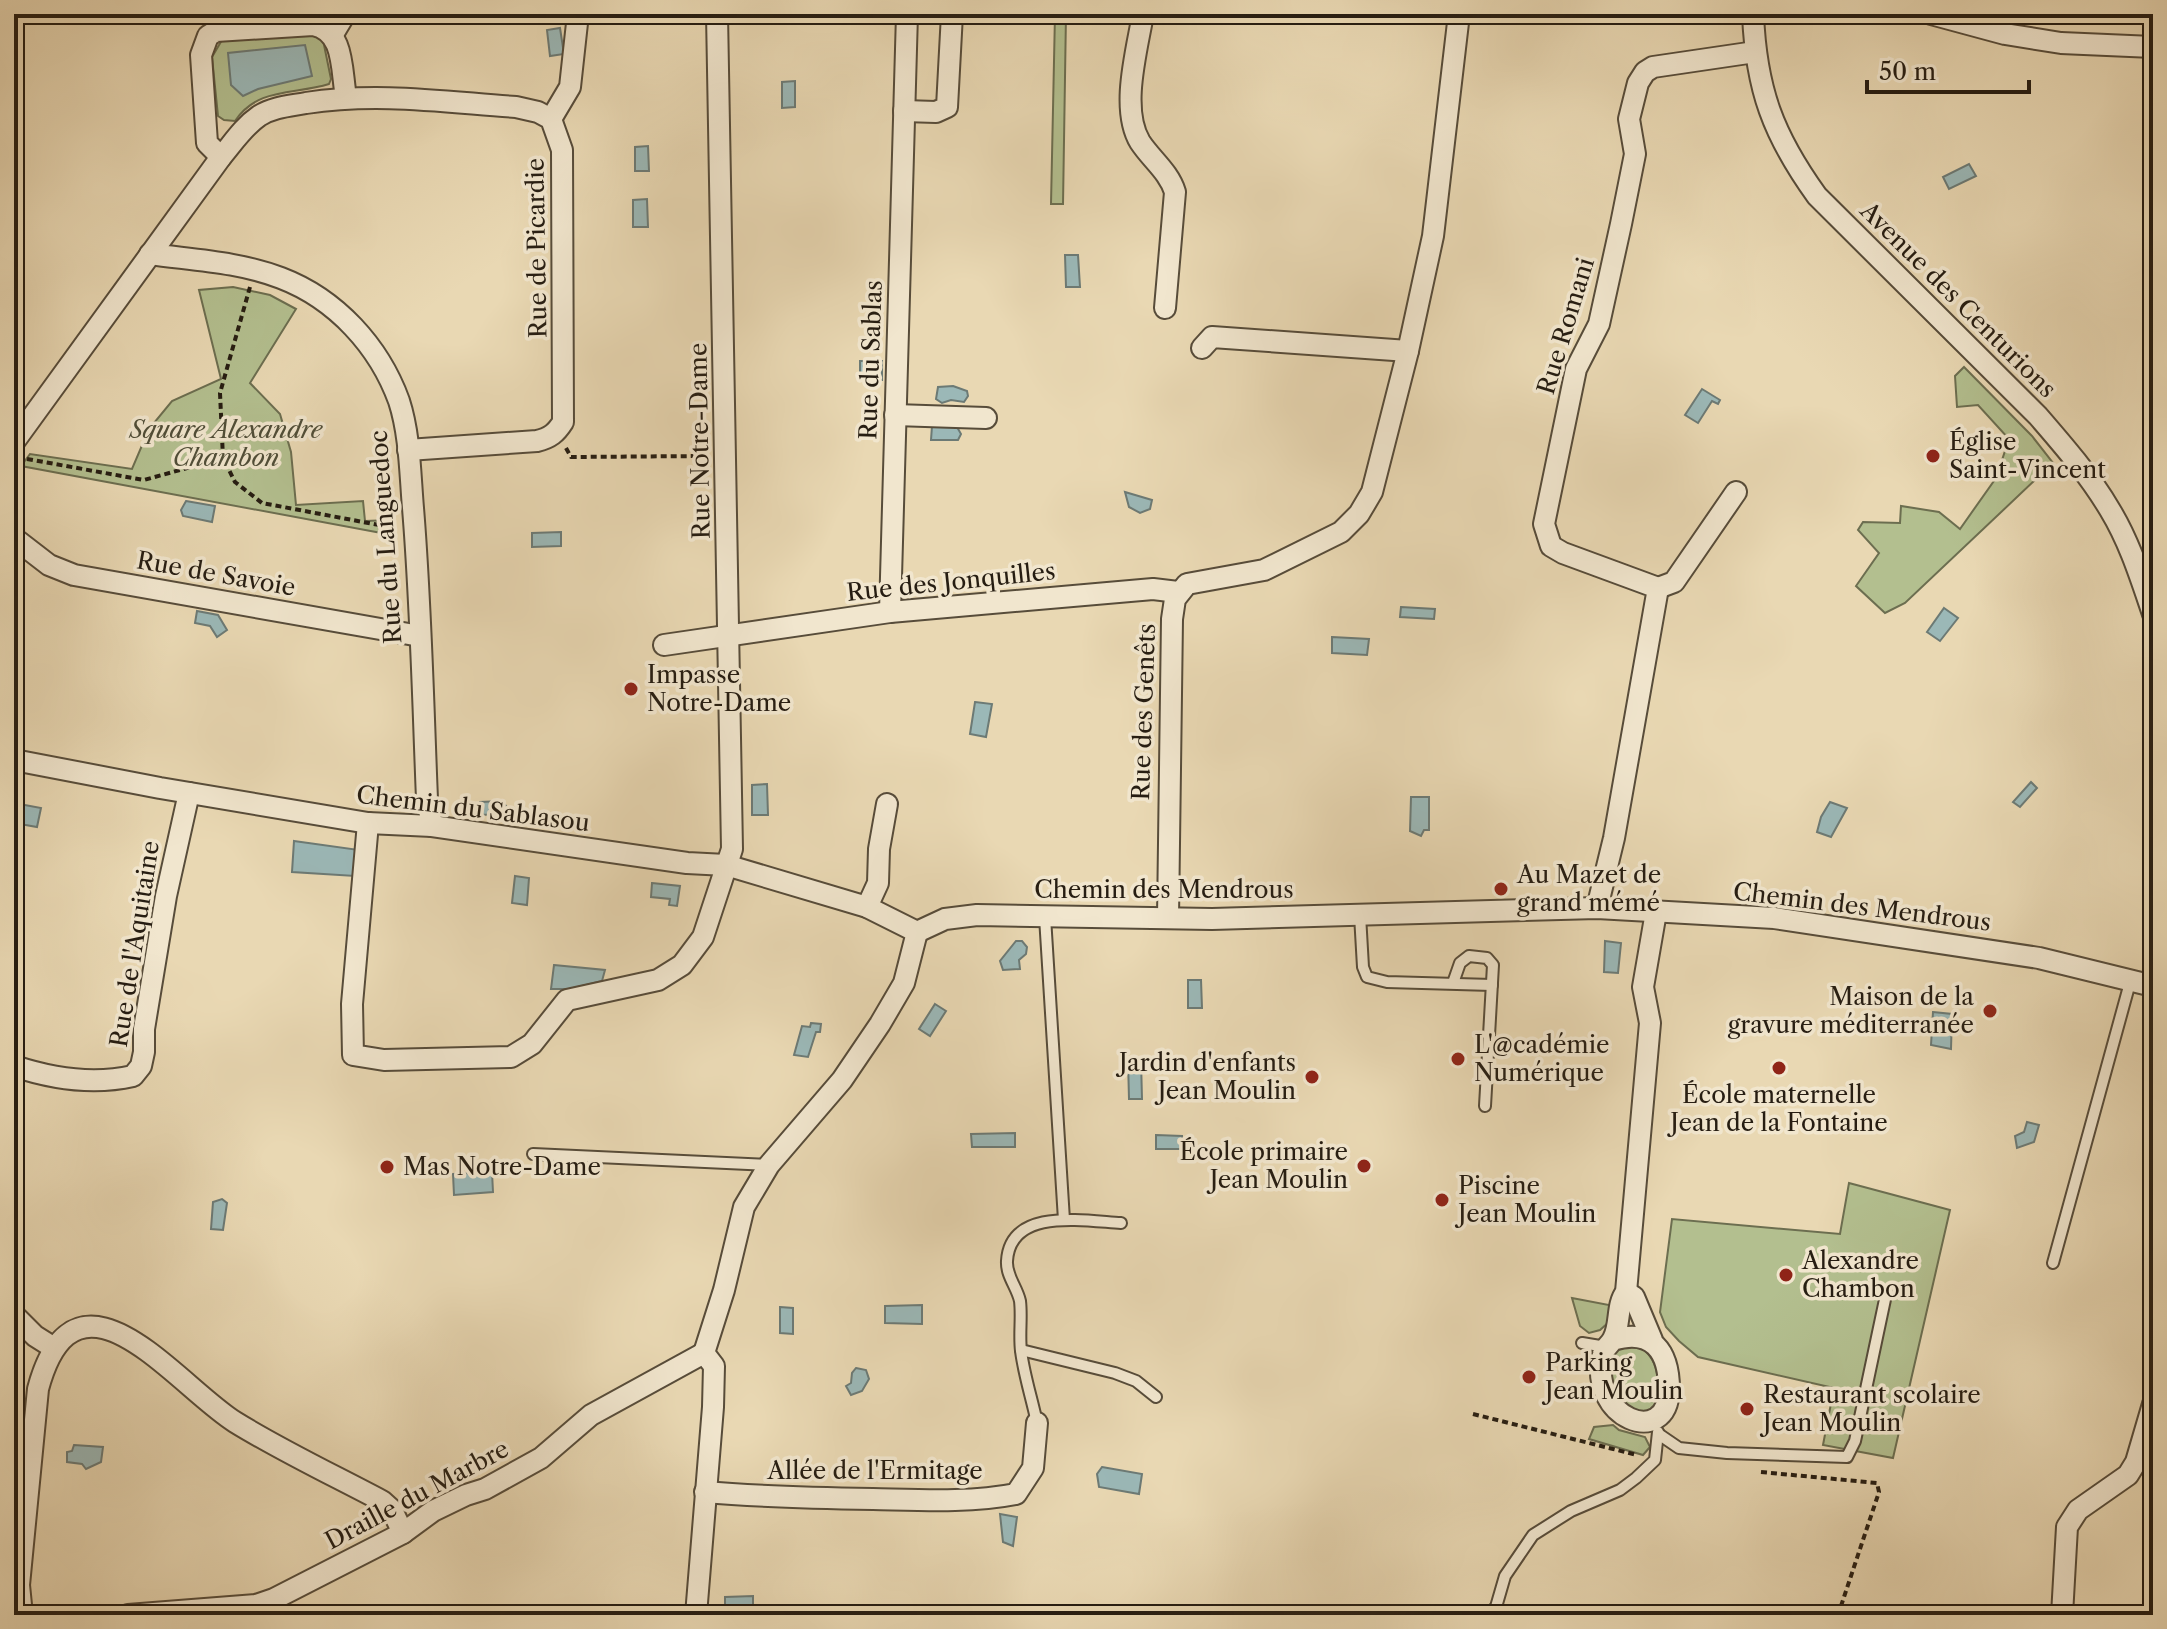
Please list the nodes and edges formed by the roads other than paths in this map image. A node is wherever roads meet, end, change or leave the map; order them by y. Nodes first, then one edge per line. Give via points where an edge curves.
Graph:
1 (345, 14) edge
2 (717, 14) edge
3 (907, 14) edge
4 (952, 14) edge
5 (1143, 14) edge
6 (1459, 14) edge
7 (1753, 14) edge
8 (1931, 14) edge
9 (578, 18) edge
10 (333, 34) junction
11 (2153, 47) edge
12 (1755, 52) junction
13 (346, 97) junction
14 (904, 111) junction
15 (551, 119) junction
16 (221, 157) junction
17 (150, 254) junction
18 (1165, 308) dead end
19 (1202, 348) dead end
20 (1408, 351) junction
21 (895, 415) junction
22 (986, 418) dead end
23 (18, 450) edge
24 (408, 450) junction
25 (1736, 492) dead end
26 (14, 538) edge
27 (1658, 588) junction
28 (1178, 592) junction
29 (890, 612) junction
30 (2153, 614) edge
31 (730, 634) junction
32 (420, 636) junction
33 (664, 645) dead end
34 (14, 760) edge
35 (189, 793) junction
36 (887, 804) dead end
37 (368, 823) junction
38 (432, 826) junction
39 (726, 865) junction
40 (867, 907) junction
41 (1597, 908) junction
42 (1656, 912) junction
43 (1360, 915) junction
44 (1045, 917) junction
45 (1168, 918) junction
46 (917, 932) junction
47 (2131, 979) junction
48 (1453, 983) junction
49 (1492, 985) junction
50 (2153, 986) edge
51 (14, 1066) edge
52 (1485, 1106) dead end
53 (533, 1154) dead end
54 (769, 1165) junction
55 (1064, 1220) junction
56 (1121, 1223) dead end
57 (2053, 1263) dead end
58 (1887, 1290) dead end
59 (1626, 1292) junction
60 (14, 1315) edge
61 (1652, 1340) junction
62 (1582, 1343) dead end
63 (1610, 1344) junction
64 (54, 1348) junction
65 (1021, 1350) junction
66 (704, 1353) junction
67 (1156, 1397) dead end
68 (2153, 1404) edge
69 (1037, 1423) joint
70 (1656, 1427) junction
71 (705, 1492) junction
72 (403, 1533) junction
73 (258, 1610) edge
74 (22, 1615) edge
75 (128, 1615) edge
76 (152, 1615) edge
77 (696, 1615) edge
78 (1487, 1615) edge
79 (2062, 1615) edge

1 - 10 street
2 - 31 street, Rue Notre-Dame
3 - 14 street, Rue du Sablas
4 - 14 street via 947,107
5 - 18 street via 1131,103 1140,141 1175,192
6 - 20 street, Rue des Genêts via 1433,236
7 - 12 street, Avenue des Centurions
8 - 11 street via 2061,43
9 - 15 street via 570,87
10 - 13 street
10 - 16 street via 313,25 216,31 208,36 201,55 207,143
12 - 27 street, Rue Romani via 1653,67 1638,83 1629,119 1635,154 1618,239 1599,324 1576,369 1544,524 1551,546
12 - 30 street, Avenue des Centurions via 1767,109 1797,168 1817,196 2066,449 2112,513
13 - 15 street via 516,107
13 - 16 street via 277,107 245,128
14 - 21 street, Rue du Sablas
15 - 24 street, Rue de Picardie via 562,150 563,422 557,432 537,441
16 - 17 street
17 - 23 street
17 - 24 street, Rue du Languedoc via 253,269 283,278 336,309 376,355 398,399
19 - 20 street via 1212,337
20 - 28 street, Rue des Genêts via 1377,477 1359,514 1341,532 1264,570 1187,584
21 - 22 street
21 - 29 street, Rue du Sablas
24 - 32 street, Rue du Languedoc
25 - 27 street via 1674,582
26 - 32 street, Rue de Savoie via 49,565 74,575
27 - 41 street
28 - 29 street, Rue des Jonquilles via 1153,589
28 - 45 street, Rue des Genêts via 1172,619
29 - 31 street, Rue des Jonquilles
31 - 33 street
31 - 39 street, Rue Notre-Dame via 732,849
32 - 38 street, Rue du Languedoc
34 - 35 street, Chemin du Sablasou
35 - 37 street, Chemin du Sablasou
35 - 51 street, Rue de l'Aquitaine via 166,896 141,1066 133,1076 95,1082
36 - 40 street via 878,883
37 - 38 street, Chemin du Sablasou
37 - 39 street, Rue Notre-Dame via 352,1004 353,1055 384,1060 511,1057 532,1044 567,1000 658,980 682,965 703,937
38 - 39 street, Chemin du Sablasou
39 - 40 street, Chemin du Sablasou
40 - 46 street, Chemin du Sablasou
41 - 42 street, Chemin des Mendrous
41 - 43 street, Chemin des Mendrous
42 - 47 street, Chemin des Mendrous via 1789,920 2039,958
42 - 59 street via 1643,987 1650,1023
43 - 45 street, Chemin des Mendrous
43 - 48 lane via 1367,977
44 - 45 street, Chemin des Mendrous
44 - 46 street, Chemin des Mendrous via 977,915 945,919
44 - 55 lane
46 - 54 street via 904,983 880,1024 842,1080
47 - 50 street, Chemin des Mendrous
47 - 57 lane
48 - 49 lane
48 - 49 lane via 1460,963 1469,956 1487,958 1493,965
49 - 52 lane
53 - 54 lane
54 - 66 street via 744,1207
55 - 56 lane
55 - 65 lane via 1024,1229 1007,1259 1019,1299
58 - 70 lane via 1855,1441 1847,1457 1679,1448
59 - 61 street via 1634,1297
59 - 63 street
60 - 64 street
61 - 63 street via 1629,1335
61 - 70 street via 1668,1373 1669,1389
62 - 63 lane
63 - 70 street via 1603,1351 1601,1368 1611,1406 1624,1417
64 - 72 street via 68,1332 81,1327 115,1331 154,1355 233,1421 382,1501
64 - 74 street via 38,1389 19,1585
65 - 67 lane via 1115,1373
65 - 69 lane
66 - 71 street via 714,1366
66 - 72 street, Draille du Marbre via 591,1415 541,1458 433,1511
68 - 79 street via 2128,1475 2078,1510 2067,1527
69 - 71 street, Allée de l'Ermitage via 1033,1468 1016,1494 900,1499
70 - 78 lane via 1655,1460 1620,1490 1533,1535
71 - 77 street
72 - 73 street, Draille du Marbre
73 - 76 street, Draille du Marbre
75 - 76 street, Draille du Marbre

